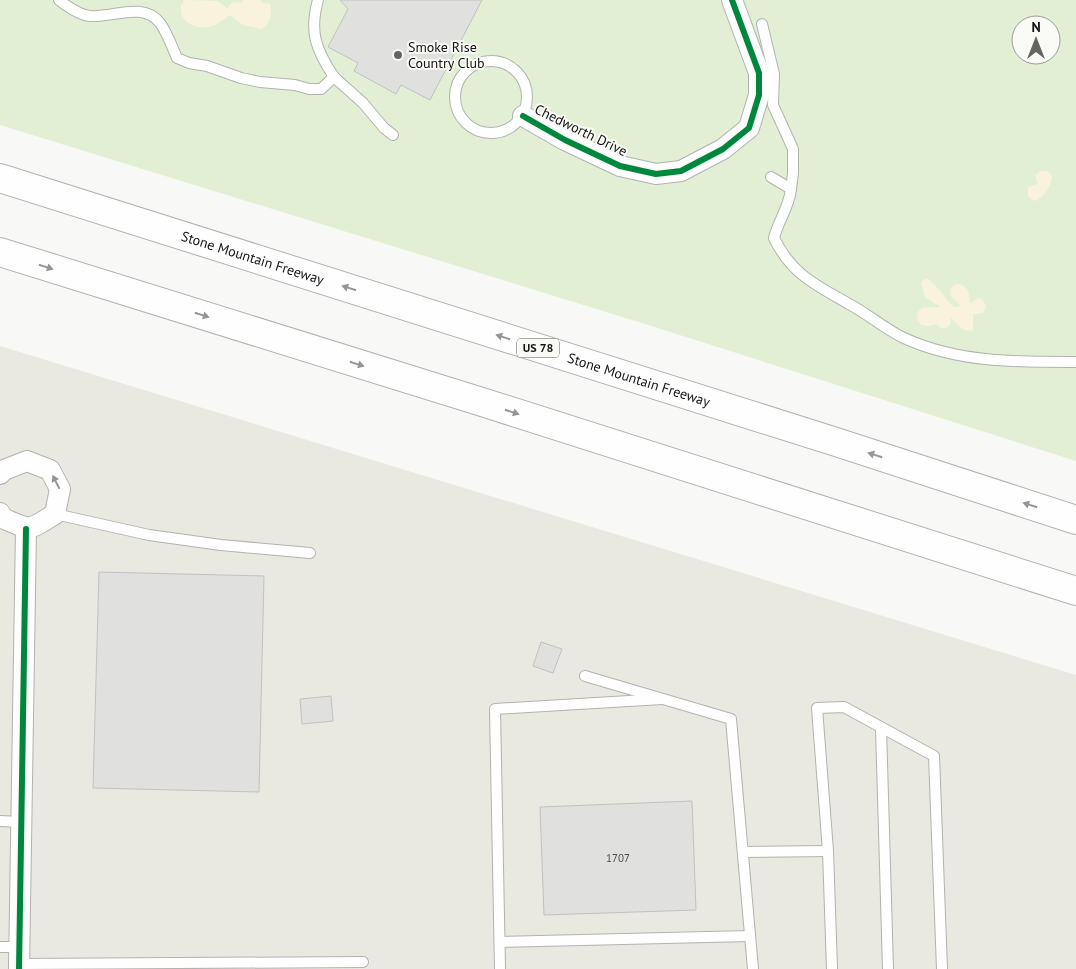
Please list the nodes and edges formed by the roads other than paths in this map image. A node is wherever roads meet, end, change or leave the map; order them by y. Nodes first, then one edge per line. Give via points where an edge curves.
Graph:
1 (59, 0) edge
2 (318, 0) edge
3 (732, 0) edge
4 (762, 24) dead end
5 (334, 77) junction
6 (523, 116) junction
7 (393, 135) dead end
8 (771, 177) dead end
9 (0, 178) edge
10 (791, 189) junction
11 (0, 252) edge
12 (1076, 362) edge
13 (0, 474) edge
14 (0, 513) edge
15 (55, 514) junction
16 (1076, 520) edge
17 (26, 529) junction
18 (310, 552) dead end
19 (1076, 592) edge
20 (585, 676) dead end
21 (662, 699) junction
22 (881, 728) junction
23 (0, 821) edge
24 (21, 822) junction
25 (828, 850) junction
26 (743, 852) junction
27 (750, 936) junction
28 (500, 942) junction
29 (14, 957) edge
30 (362, 962) dead end
31 (76, 966) edge
32 (500, 969) edge
33 (753, 969) edge
34 (832, 969) edge
35 (888, 969) edge
36 (942, 969) edge

1 - 5 lane via 70,9 89,16 150,13 161,23 177,58 241,78 321,89
2 - 5 lane via 316,44
3 - 6 street, Chedworth Drive via 759,73 759,95 749,128 723,149 681,171 656,174 620,166
4 - 10 lane via 774,74 773,105 793,149
5 - 7 lane
6 - 6 lane via 527,105 525,84 505,63 492,60 473,64 455,86 454,106 459,117 475,130 495,134 507,130
8 - 10 lane
16 -> 9 highway, Stone Mountain Freeway / US 78
10 - 12 lane via 774,238 785,259 814,284 891,331 965,358
11 -> 19 highway
15 -> 13 street via 60,489 50,470 27,461
14 - 17 street via 2,518
15 - 17 street
15 - 18 lane via 149,535
17 - 24 street
20 - 21 lane
21 - 26 lane via 731,719
21 - 28 lane via 495,709
22 - 25 lane via 844,707 817,708
22 - 35 lane
22 - 36 lane via 934,756
23 - 24 lane
24 - 29 street
25 - 26 lane
25 - 34 lane
26 - 27 lane
27 - 28 lane
27 - 33 lane
28 - 32 lane
29 - 31 lane
30 - 31 lane

